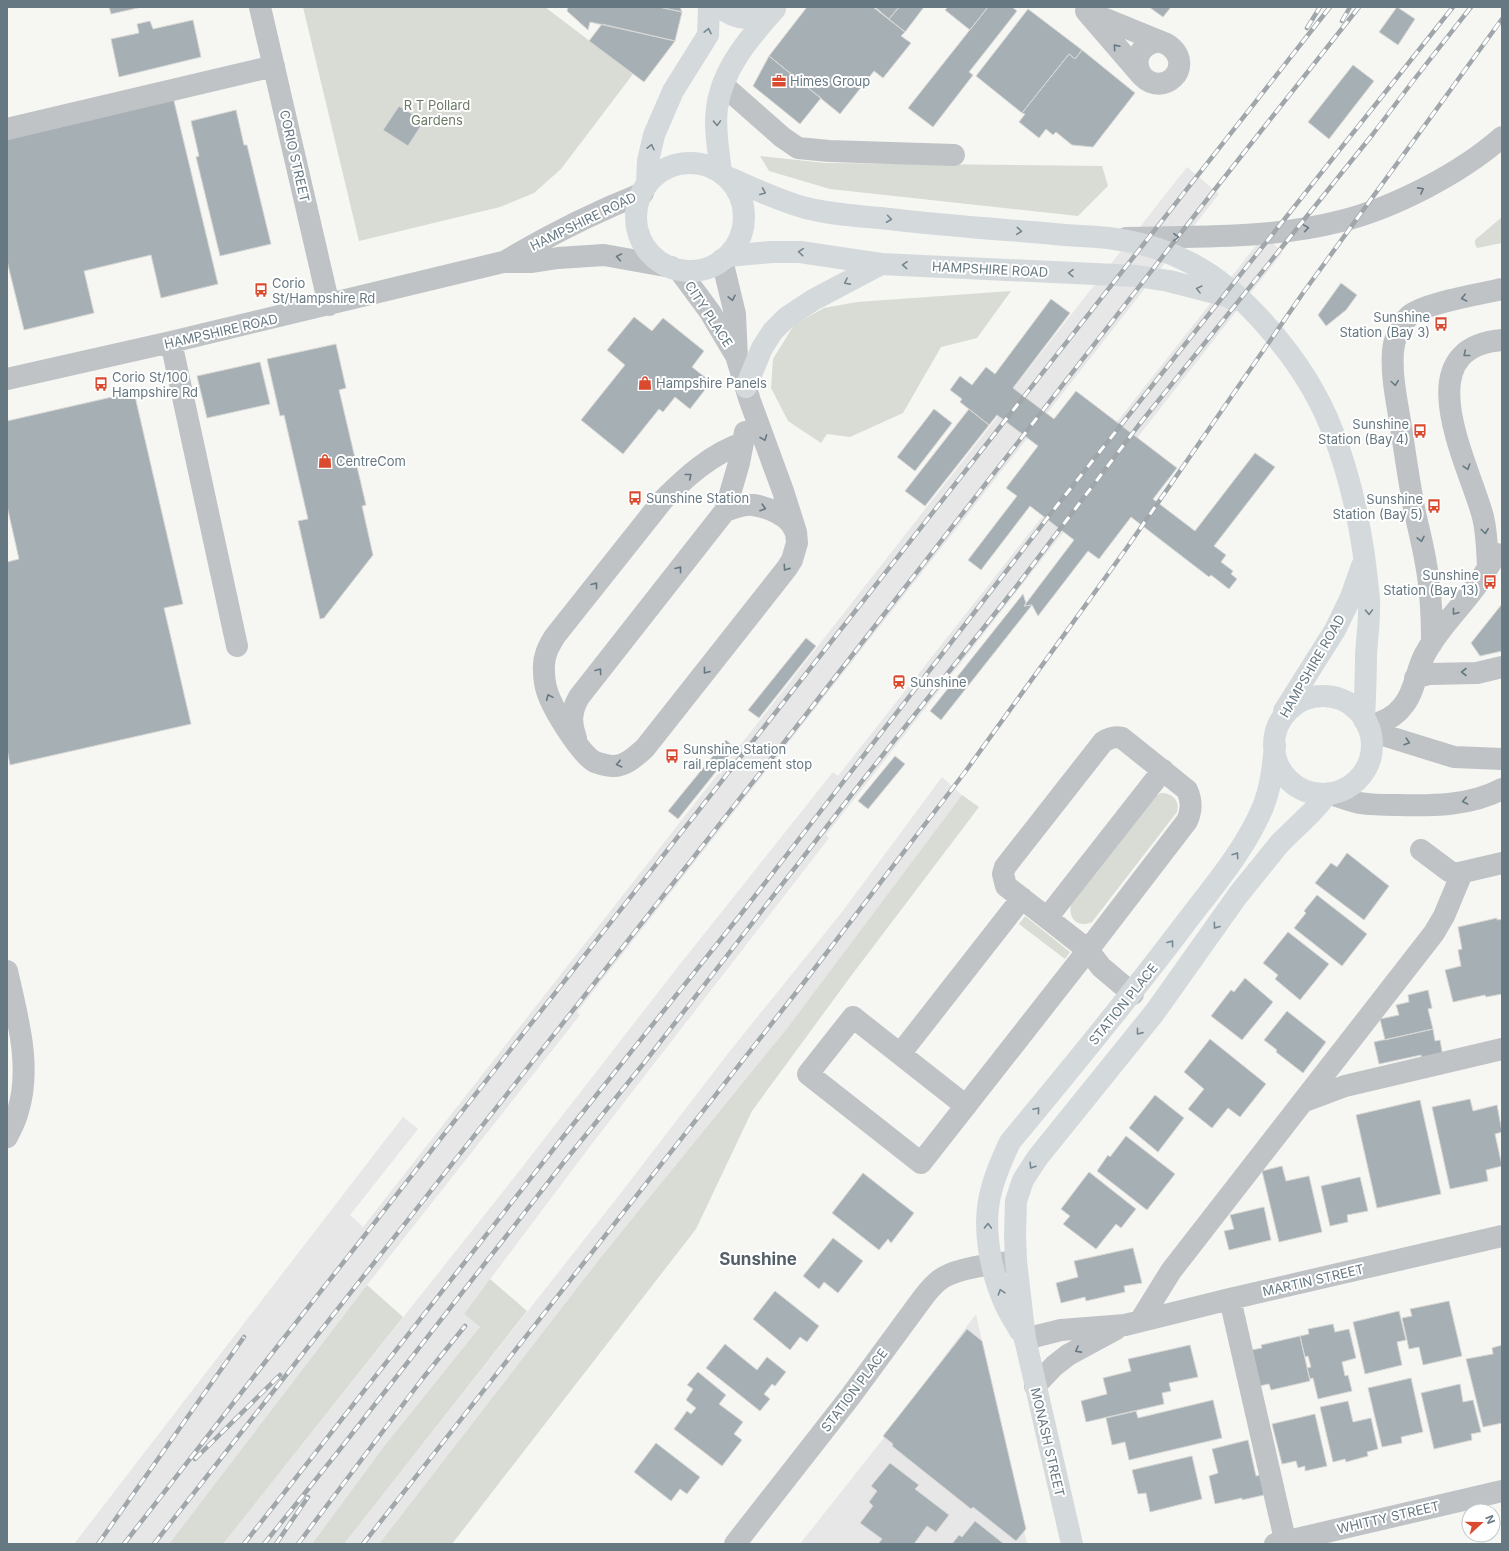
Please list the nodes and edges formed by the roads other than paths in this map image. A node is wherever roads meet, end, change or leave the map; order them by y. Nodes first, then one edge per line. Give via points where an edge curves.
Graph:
1 (260, 7) edge
2 (710, 7) edge
3 (720, 7) edge
4 (776, 8) edge
5 (1084, 9) edge
6 (1164, 43) junction
7 (274, 66) junction
8 (1142, 76) junction
9 (723, 85) junction
10 (7, 129) edge
11 (1502, 137) edge
12 (954, 155) dead end
13 (724, 175) junction
14 (645, 189) junction
15 (1109, 238) junction
16 (725, 258) junction
17 (503, 262) junction
18 (882, 264) junction
19 (675, 268) junction
20 (1502, 288) edge
21 (329, 305) junction
22 (1249, 307) junction
23 (1502, 340) edge
24 (171, 342) junction
25 (738, 359) junction
26 (7, 379) edge
27 (748, 394) junction
28 (743, 443) junction
29 (725, 510) junction
30 (796, 532) junction
31 (1502, 546) edge
32 (1364, 559) junction
33 (1488, 566) junction
34 (1432, 643) junction
35 (237, 646) dead end
36 (1502, 666) edge
37 (1415, 678) junction
38 (1367, 726) junction
39 (1276, 737) junction
40 (577, 743) junction
41 (1502, 748) edge
42 (1480, 758) junction
43 (1502, 758) edge
44 (1163, 770) junction
45 (1502, 789) edge
46 (1329, 794) junction
47 (1420, 850) dead end
48 (1502, 863) edge
49 (1462, 873) junction
50 (1022, 898) junction
51 (1047, 918) junction
52 (1088, 950) junction
53 (7, 971) edge
54 (1133, 994) junction
55 (1155, 1012) junction
56 (1502, 1049) edge
57 (900, 1054) junction
58 (1304, 1101) junction
59 (966, 1106) junction
60 (7, 1137) edge
61 (1502, 1236) edge
62 (1016, 1261) junction
63 (992, 1265) junction
64 (1230, 1299) junction
65 (1132, 1323) junction
66 (1025, 1339) junction
67 (1035, 1386) junction
68 (1502, 1491) edge
69 (1282, 1543) edge
70 (735, 1544) edge
71 (1072, 1544) edge

1 - 7 street, CORIO STREET
14 -> 2 main road via 654,135 673,91 708,35
3 - 4 main road via 735,16 749,19 763,16
4 - 9 main road via 744,46
5 - 6 street
8 -> 5 street
6 - 8 street via 1153,43 1144,47 1137,61
6 - 8 street via 1173,48 1178,56 1176,74 1169,82 1158,84 1146,81
7 - 10 street
7 - 21 street, CORIO STREET
9 - 12 street via 798,148 829,152
9 -> 13 main road via 717,109
15 -> 11 street, HAMPSHIRE ROAD via 1238,235 1287,231 1343,221 1419,191 1460,168
13 - 14 main road via 711,167 699,164 676,165 655,176
13 -> 15 main road, HAMPSHIRE ROAD via 784,201 831,213
13 - 16 main road via 735,187 744,210 741,235 736,246
14 - 17 street, HAMPSHIRE ROAD via 552,233
14 - 19 main road via 638,203 640,236 652,255
15 - 22 main road, HAMPSHIRE ROAD via 1180,257 1210,275
18 -> 16 main road, HAMPSHIRE ROAD via 800,252 771,252
16 - 19 main road via 703,270
16 -> 25 street, CITY PLACE via 735,314
19 -> 17 street, HAMPSHIRE ROAD via 604,255 532,262
17 - 21 street, HAMPSHIRE ROAD
22 -> 18 main road, HAMPSHIRE ROAD via 1227,296 1136,276
18 -> 27 main road via 808,303 786,318 773,331 762,348
19 - 25 street, CITY PLACE via 710,312
20 -> 34 street via 1412,314 1400,330 1393,350 1401,429 1429,585
21 - 24 street, HAMPSHIRE ROAD
22 - 32 main road, HAMPSHIRE ROAD via 1279,340 1312,390 1332,429 1353,496
23 -> 33 street via 1482,343 1461,358 1452,372 1448,391 1457,438 1483,518
24 - 26 street, HAMPSHIRE ROAD
24 - 35 street
25 - 27 street, CITY PLACE
27 - 28 street
27 -> 30 street, CITY PLACE
28 - 29 street
40 -> 28 street via 555,710 546,690 544,659 549,644 663,500 705,463
29 -> 30 street via 745,505 760,507 786,518
40 -> 29 street via 571,724 574,705 579,697
30 -> 40 street via 797,543 787,568 645,748 628,762 615,766 596,762 588,757
31 - 33 street
32 -> 38 main road, HAMPSHIRE ROAD via 1369,615
32 - 39 main road, HAMPSHIRE ROAD via 1357,583 1335,630 1290,701
33 -> 34 street via 1479,582
34 - 37 street
36 -> 37 street via 1477,673 1429,674
37 - 38 street via 1401,709 1389,718
38 - 39 main road via 1359,713 1346,702 1322,696 1306,700 1286,714
38 -> 42 street via 1454,757
38 - 46 main road via 1372,747 1365,771 1347,788
39 - 46 main road via 1276,755 1284,774 1299,788 1308,792
54 -> 39 main road, STATION PLACE via 1249,834 1263,807 1270,784
41 - 42 street
42 - 43 street
44 - 50 street via 1122,738 1114,737 1103,742 1005,868 1003,874 1006,886
44 - 51 street
44 - 52 street via 1187,790 1192,805 1190,814
45 -> 46 street via 1473,799 1419,806 1372,805
46 -> 55 main road, STATION PLACE via 1280,843 1243,889
47 - 49 street via 1449,871 1455,874
48 - 49 street
49 - 58 street via 1444,916 1434,932
50 - 51 street
50 - 57 street
51 - 52 street
52 - 54 street via 1101,967
52 - 59 street
53 - 60 street via 24,1055 23,1087 18,1112
54 - 55 main road
63 -> 54 main road, STATION PLACE via 987,1235 988,1204 994,1181 1010,1142
55 -> 62 main road, STATION PLACE via 1038,1157 1024,1180 1015,1209
56 - 58 street via 1345,1086
57 - 59 street
57 - 59 street via 853,1017 808,1074 921,1163
58 - 65 street
61 - 64 street, MARTIN STREET
62 - 63 street, STATION PLACE
62 - 66 main road, MONASH STREET
66 -> 63 main road, MONASH STREET via 1005,1304
63 - 70 street, STATION PLACE via 954,1273 933,1286
64 - 65 street, MARTIN STREET
64 - 69 street
65 - 66 street, MARTIN STREET via 1062,1330
65 -> 67 street, MARTIN STREET via 1068,1355
66 - 67 main road, MONASH STREET
67 - 71 main road, MONASH STREET
68 - 69 street, WHITTY STREET

